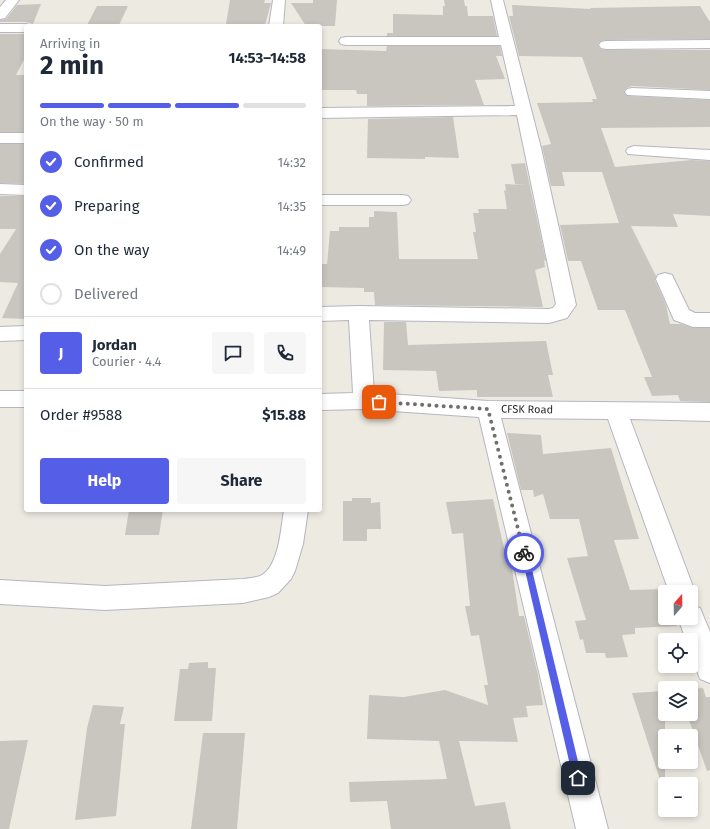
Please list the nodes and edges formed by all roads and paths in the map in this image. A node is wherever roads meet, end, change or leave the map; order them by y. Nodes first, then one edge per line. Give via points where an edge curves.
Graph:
1 (13, 0) edge
2 (279, 0) edge
3 (497, 0) edge
4 (0, 15) edge
5 (276, 24) edge
6 (0, 28) edge
7 (24, 28) edge
8 (346, 41) dead end
9 (507, 41) junction
10 (710, 44) edge
11 (606, 45) dead end
12 (632, 92) dead end
13 (710, 94) edge
14 (524, 110) junction
15 (322, 113) edge
16 (0, 138) edge
17 (24, 138) edge
18 (634, 151) dead end
19 (710, 155) edge
20 (0, 189) edge
21 (24, 190) edge
22 (322, 200) edge
23 (402, 200) dead end
24 (665, 279) dead end
25 (359, 313) junction
26 (322, 314) edge
27 (710, 320) edge
28 (0, 334) edge
29 (24, 334) edge
30 (0, 399) edge
31 (24, 399) edge
32 (364, 401) junction
33 (322, 402) edge
34 (488, 409) junction
35 (616, 411) junction
36 (707, 417) edge
37 (296, 512) edge
38 (679, 585) edge
39 (0, 592) edge
40 (694, 625) edge
41 (710, 669) edge
42 (592, 829) edge

1 - 4 street
2 - 5 street
3 - 9 street
6 - 7 street
8 - 9 street
9 - 14 street
10 - 11 street
12 - 13 street
14 - 15 street
14 - 25 street via 566,305 560,313 549,316
16 - 17 street
18 - 19 street
20 - 21 street
22 - 23 street
24 - 27 street via 681,315 693,320
25 - 26 street
25 - 32 street
28 - 29 street
30 - 31 street
32 - 33 street, CFSK Road
32 - 34 street, CFSK Road
34 - 35 street, CFSK Road
34 - 42 street
35 - 36 street, CFSK Road
35 - 38 street
37 - 39 street via 291,544 282,571 269,585 243,591 105,598
40 - 41 street

